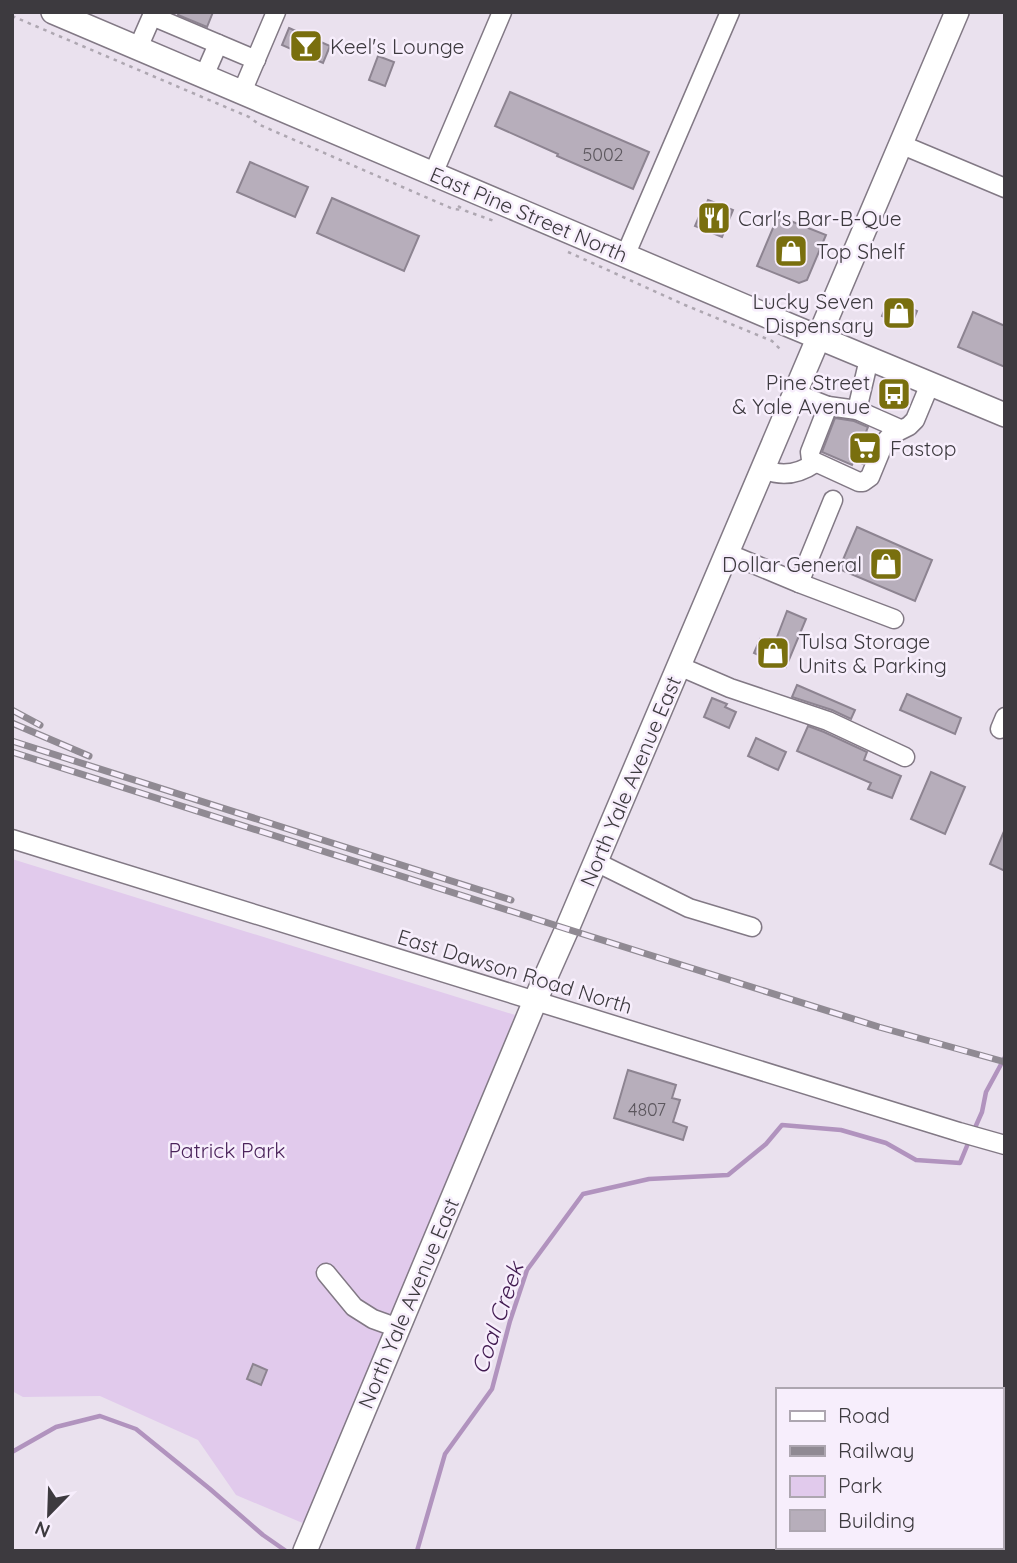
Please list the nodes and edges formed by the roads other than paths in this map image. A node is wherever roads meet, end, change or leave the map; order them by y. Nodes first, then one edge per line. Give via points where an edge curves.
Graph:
1 (276, 12) edge
2 (502, 12) edge
3 (730, 12) edge
4 (957, 12) edge
5 (64, 14) edge
6 (218, 44) junction
7 (138, 48) junction
8 (256, 60) junction
9 (204, 76) junction
10 (242, 92) junction
11 (900, 144) junction
12 (433, 174) junction
13 (1005, 188) edge
14 (625, 256) junction
15 (818, 338) junction
16 (869, 359) junction
17 (930, 384) junction
18 (795, 393) junction
19 (828, 406) junction
20 (857, 410) junction
21 (1005, 415) edge
22 (900, 429) junction
23 (815, 463) junction
24 (763, 469) junction
25 (833, 500) dead end
26 (727, 553) junction
27 (799, 583) junction
28 (894, 619) dead end
29 (679, 666) junction
30 (905, 757) dead end
31 (12, 839) edge
32 (596, 862) junction
33 (752, 927) dead end
34 (535, 1001) junction
35 (998, 1143) edge
36 (326, 1273) dead end
37 (398, 1328) junction
38 (307, 1544) edge

1 - 8 street
2 - 12 street
3 - 14 street
4 - 11 main road, North Yale Avenue East
5 - 7 main road, East Pine Street North
6 - 7 street via 152,16
6 - 8 street
6 - 9 street
7 - 9 main road, East Pine Street North
8 - 10 street
9 - 10 main road, East Pine Street North
10 - 12 main road, East Pine Street North
11 - 13 street
11 - 15 main road, North Yale Avenue East
12 - 14 main road, East Pine Street North
14 - 15 main road, East Pine Street North
15 - 16 main road, East Pine Street North
15 - 18 main road, North Yale Avenue East
16 - 17 main road, East Pine Street North
16 - 20 street
17 - 21 main road, East Pine Street North
17 - 22 street via 915,419
18 - 19 street
18 - 24 main road, North Yale Avenue East
19 - 20 street
19 - 23 street via 810,452
20 - 22 street
22 - 23 street via 884,443 870,477 863,482
23 - 24 street via 783,474
24 - 26 main road, North Yale Avenue East
25 - 27 street
26 - 27 street
26 - 29 main road, North Yale Avenue East
27 - 28 street
29 - 30 street via 828,721
29 - 32 main road, North Yale Avenue East
31 - 34 street, East Dawson Road North
32 - 33 street via 689,908
32 - 34 main road, North Yale Avenue East
34 - 35 street, East Dawson Road North
34 - 37 main road, North Yale Avenue East
36 - 37 street via 354,1307
37 - 38 main road, North Yale Avenue East

